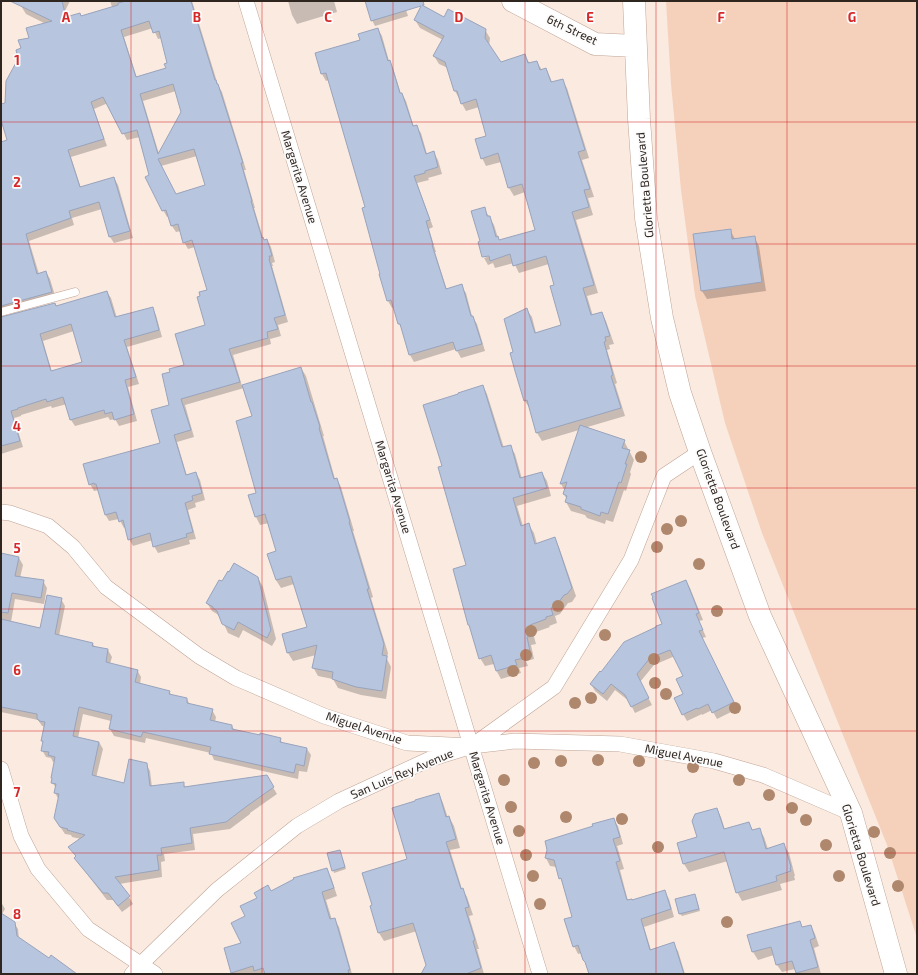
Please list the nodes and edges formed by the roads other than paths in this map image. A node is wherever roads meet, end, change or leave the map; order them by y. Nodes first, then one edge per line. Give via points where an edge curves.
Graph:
1 (246, 1) edge
2 (513, 1) edge
3 (634, 1) edge
4 (635, 46) junction
5 (75, 292) dead end
6 (1, 312) edge
7 (700, 452) junction
8 (1, 512) edge
9 (472, 746) junction
10 (1, 770) edge
11 (851, 813) junction
12 (136, 969) edge
13 (154, 974) edge
14 (540, 974) edge
15 (896, 974) edge

1 - 9 street, Margarita Avenue
2 - 4 street, 6th Street via 595,44
3 - 4 street, Glorietta Boulevard
4 - 7 street, Glorietta Boulevard via 646,218 662,318 680,393
5 - 6 lane
7 - 9 street, San Luis Rey Avenue via 664,476 631,560 554,687
7 - 11 street, Glorietta Boulevard via 760,616
8 - 9 street, Miguel Avenue via 48,526 73,547 106,587 199,656 236,678 324,716 407,743
9 - 11 street, Miguel Avenue via 515,741 620,744 728,765 763,776
9 - 12 street, San Luis Rey Avenue via 430,759 353,794 297,826 217,890
9 - 14 street, Margarita Avenue
10 - 12 street via 21,836 38,869 88,929
11 - 15 street, Glorietta Boulevard
12 - 13 street

